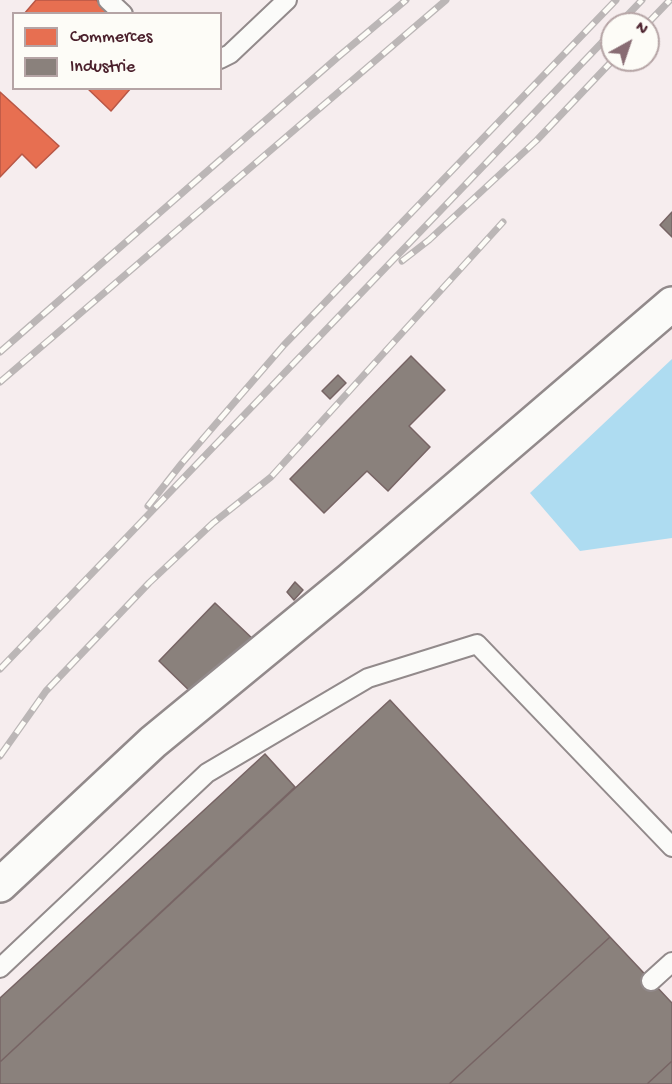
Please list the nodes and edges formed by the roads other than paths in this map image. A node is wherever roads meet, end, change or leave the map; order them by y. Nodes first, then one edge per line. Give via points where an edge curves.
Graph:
1 (108, 0) edge
2 (286, 0) edge
3 (121, 12) edge
4 (222, 58) edge
5 (672, 304) edge
6 (672, 847) edge
7 (0, 885) edge
8 (672, 962) edge
9 (0, 968) edge
10 (651, 981) dead end

1 - 3 lane
2 - 4 lane
5 - 7 street via 350,580 153,742
6 - 9 lane via 477,644 368,678 207,773
8 - 10 lane

